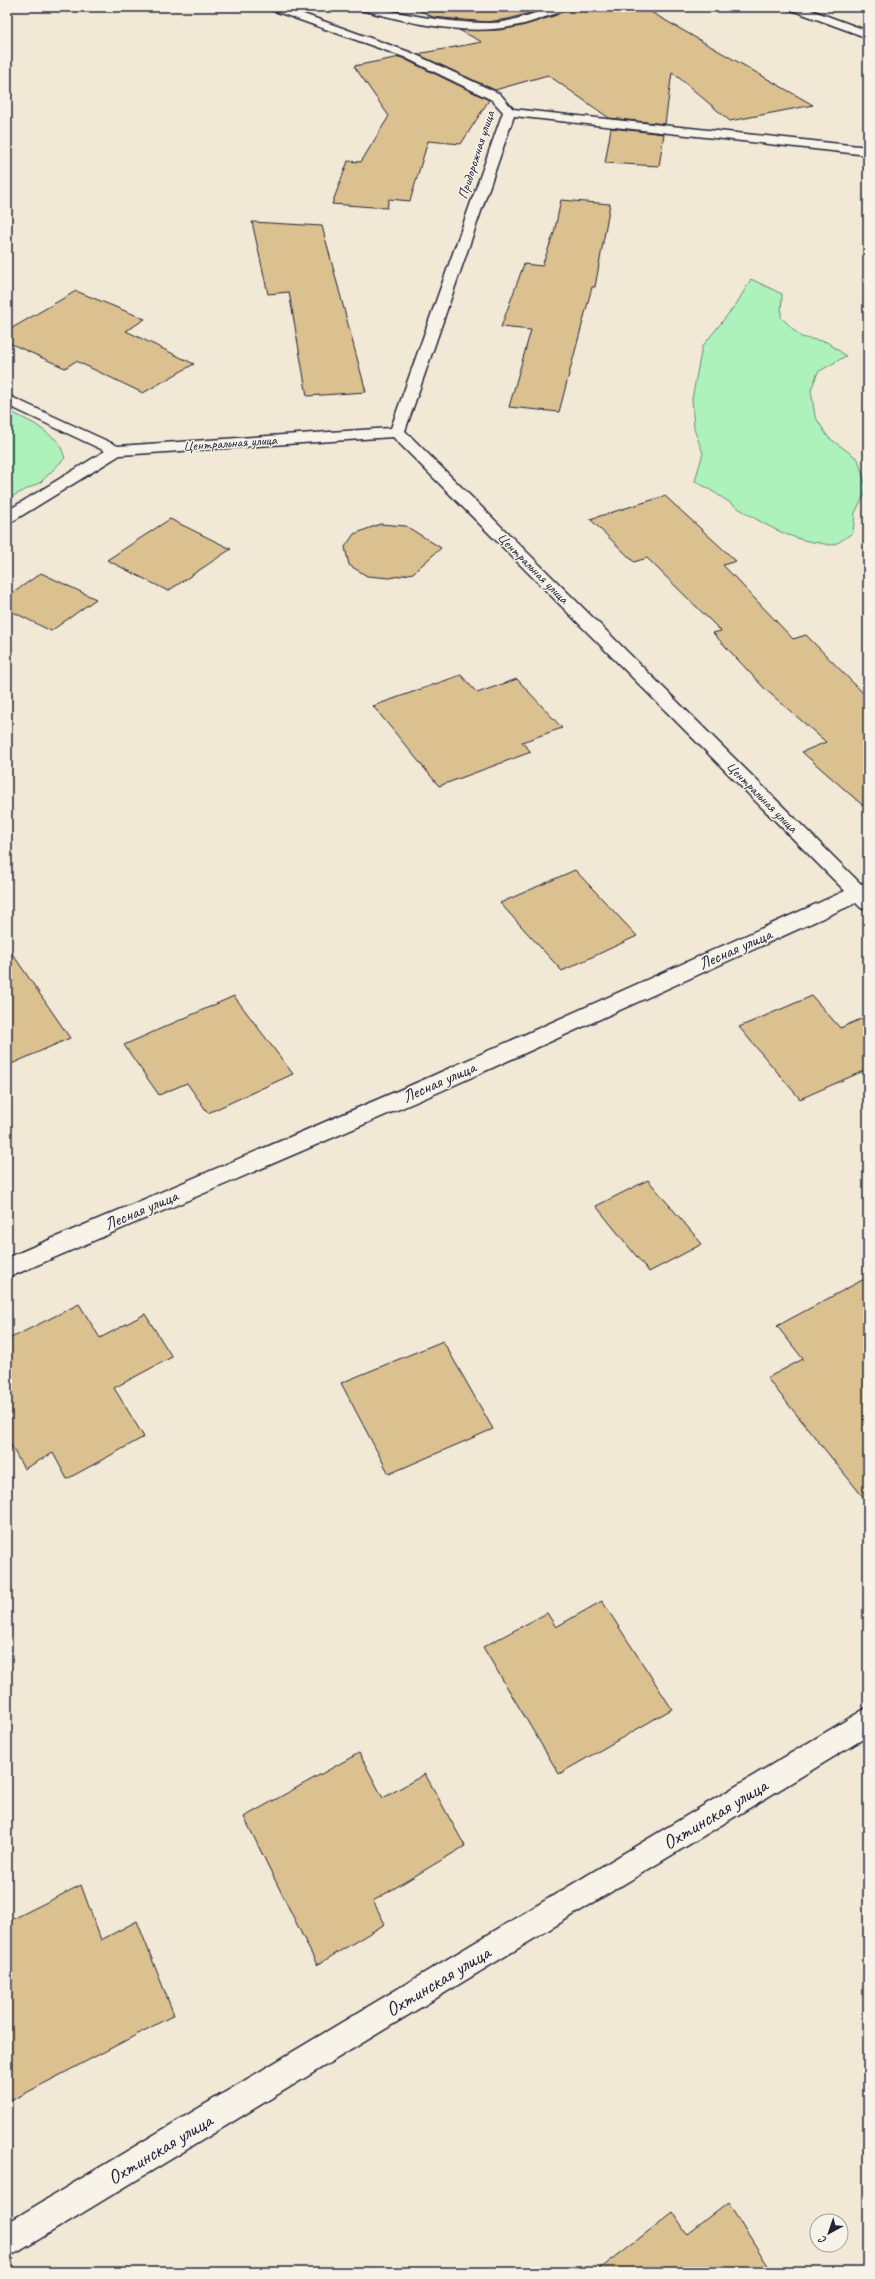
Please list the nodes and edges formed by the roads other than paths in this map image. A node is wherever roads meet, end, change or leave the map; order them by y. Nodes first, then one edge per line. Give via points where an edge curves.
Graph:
1 (273, 7) edge
2 (362, 7) edge
3 (562, 7) edge
4 (793, 7) edge
5 (868, 36) edge
6 (509, 112) junction
7 (868, 151) edge
8 (7, 399) edge
9 (398, 432) junction
10 (116, 451) junction
11 (7, 518) edge
12 (865, 895) edge
13 (7, 1268) edge
14 (868, 1721) edge
15 (7, 2241) edge

1 - 6 street, Придорожная улица via 408,55 496,97
2 - 3 street via 416,21 508,26
4 - 5 street
6 - 7 street
6 - 9 street, Придорожная улица
8 - 10 street, Центральная улица
9 - 10 street, Центральная улица
9 - 12 street, Центральная улица
10 - 11 street, Центральная улица
12 - 13 street, Лесная улица via 431,1086
14 - 15 street, Охтинская улица

